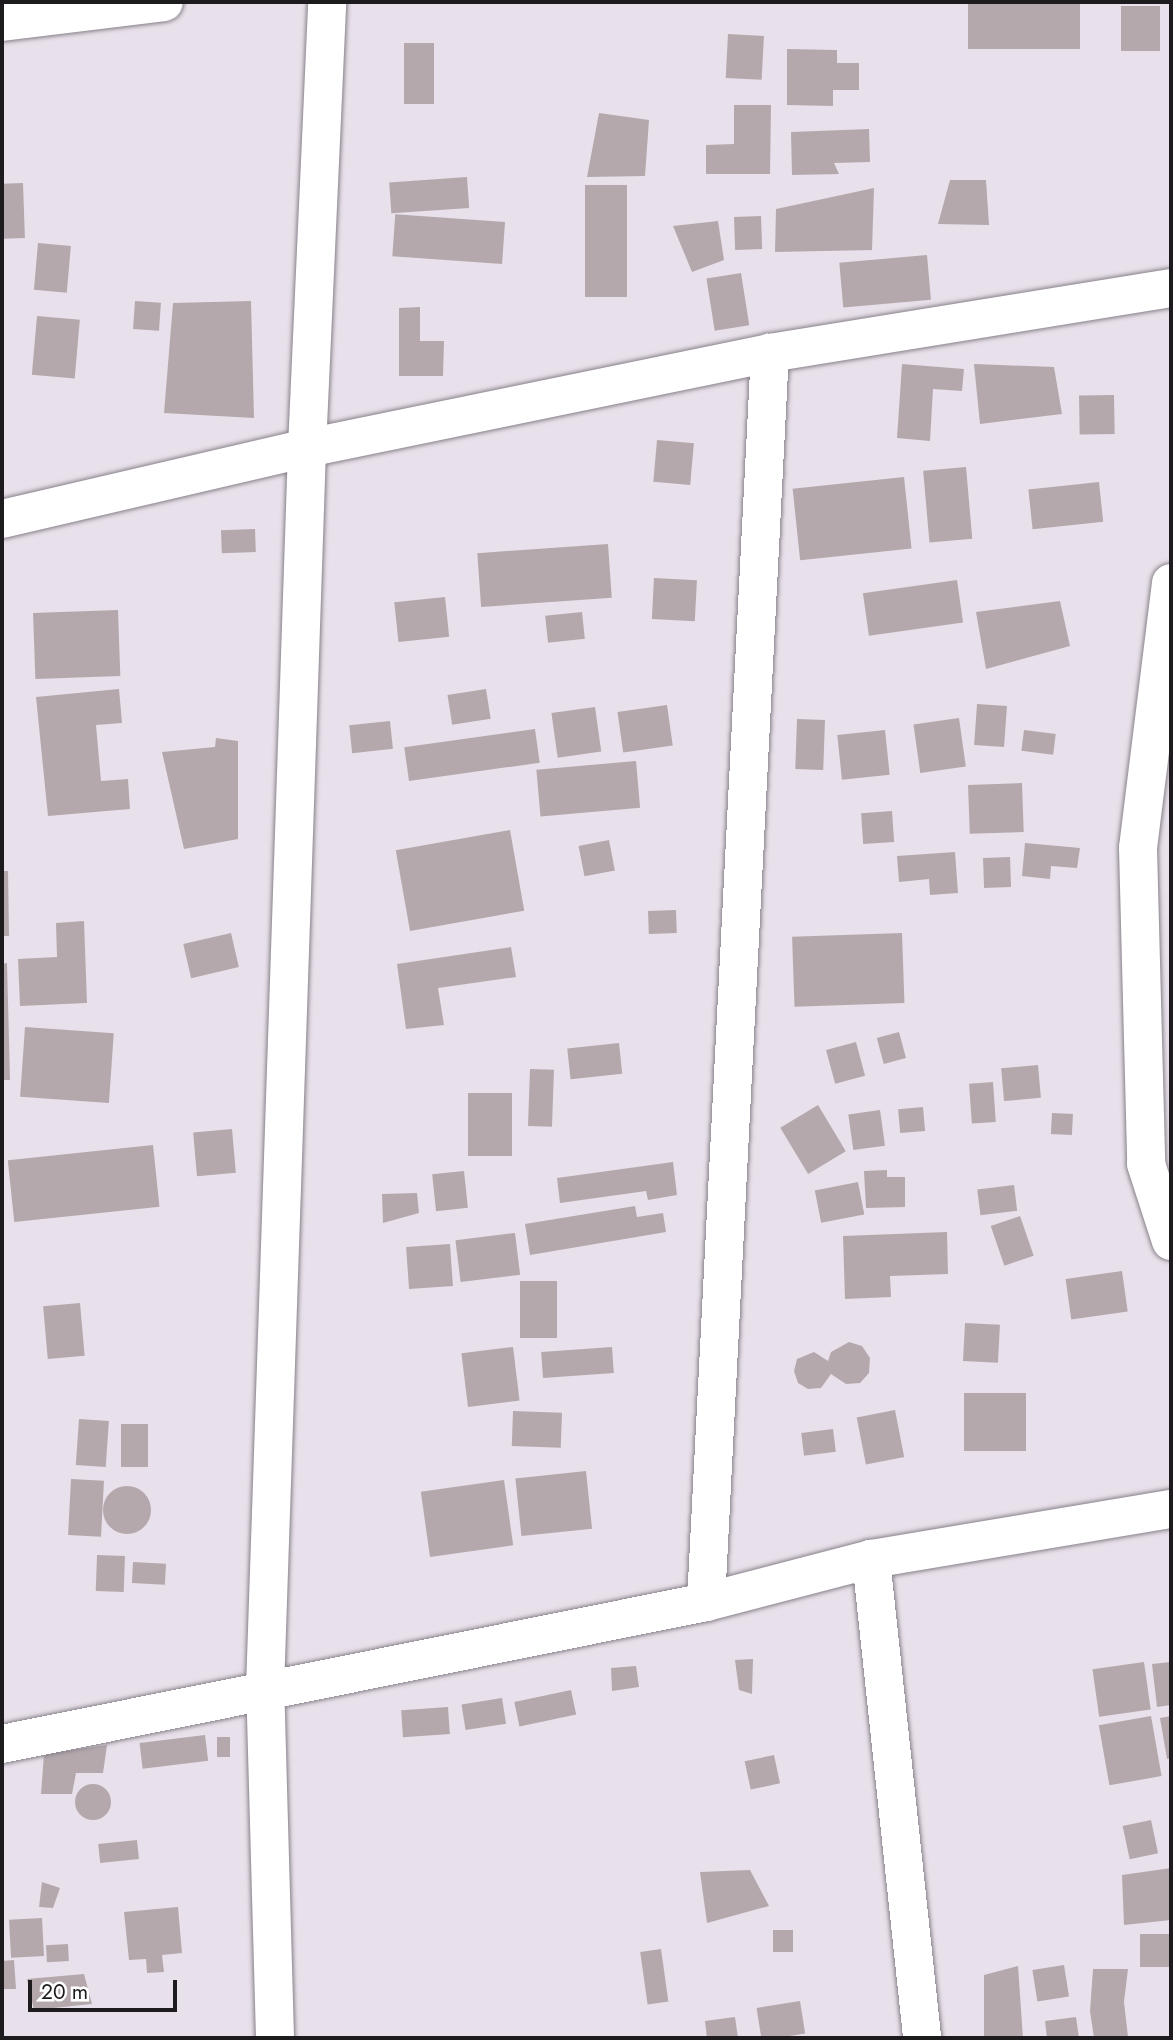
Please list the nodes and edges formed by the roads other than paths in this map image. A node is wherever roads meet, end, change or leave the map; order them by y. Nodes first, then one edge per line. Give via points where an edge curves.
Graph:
1 (164, 2) edge
2 (327, 2) edge
3 (2, 22) edge
4 (1171, 288) edge
5 (770, 353) junction
6 (307, 448) junction
7 (2, 519) edge
8 (1171, 583) edge
9 (1171, 1241) edge
10 (1171, 1509) edge
11 (871, 1559) junction
12 (706, 1602) junction
13 (265, 1689) junction
14 (2, 1744) edge
15 (275, 2038) edge
16 (922, 2038) edge

1 - 3 street
2 - 6 street
4 - 5 street
5 - 6 street
5 - 12 street
6 - 7 street
6 - 13 street
8 - 9 street via 1138,848 1146,1164
10 - 11 street
11 - 12 street
11 - 16 street
12 - 13 street
13 - 14 street
13 - 15 street

